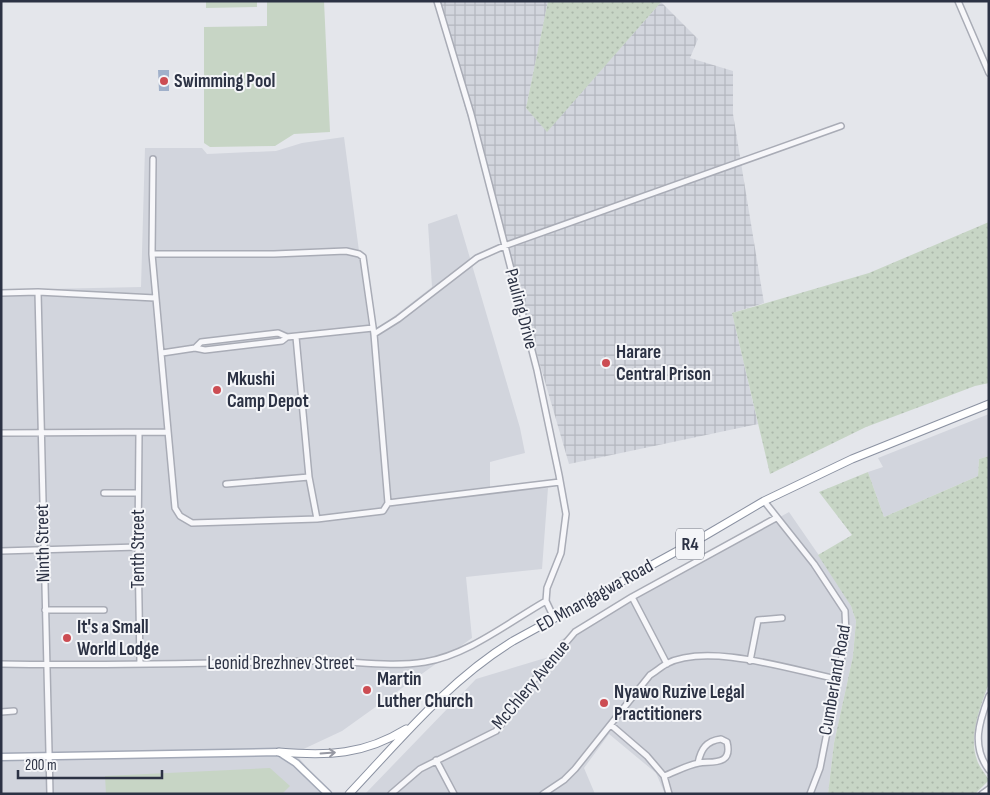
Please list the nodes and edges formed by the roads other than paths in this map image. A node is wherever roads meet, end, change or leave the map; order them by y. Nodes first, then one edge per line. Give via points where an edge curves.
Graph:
1 (437, 1) edge
2 (958, 1) edge
3 (989, 73) edge
4 (841, 126) dead end
5 (153, 159) dead end
6 (504, 246) junction
7 (152, 254) junction
8 (38, 292) junction
9 (1, 293) edge
10 (155, 298) junction
11 (373, 331) junction
12 (296, 336) junction
13 (287, 338) junction
14 (228, 339) junction
15 (230, 347) junction
16 (195, 348) junction
17 (162, 353) junction
18 (989, 404) edge
19 (40, 432) junction
20 (168, 432) junction
21 (1, 433) edge
22 (139, 433) junction
23 (309, 477) junction
24 (560, 482) junction
25 (226, 484) dead end
26 (104, 493) dead end
27 (138, 493) junction
28 (764, 501) junction
29 (388, 503) junction
30 (317, 518) junction
31 (776, 518) junction
32 (138, 547) junction
33 (43, 550) junction
34 (1, 551) edge
35 (632, 597) junction
36 (546, 601) junction
37 (45, 610) junction
38 (104, 610) dead end
39 (554, 618) junction
40 (782, 618) dead end
41 (750, 661) junction
42 (1, 664) edge
43 (140, 664) junction
44 (666, 664) junction
45 (47, 665) junction
46 (837, 679) junction
47 (989, 696) edge
48 (1, 712) edge
49 (14, 712) dead end
50 (416, 723) junction
51 (611, 725) junction
52 (280, 752) junction
53 (49, 756) junction
54 (1, 757) edge
55 (436, 760) junction
56 (698, 763) junction
57 (989, 770) edge
58 (664, 776) junction
59 (989, 789) edge
60 (50, 794) edge
61 (328, 794) edge
62 (349, 794) edge
63 (391, 794) edge
64 (454, 794) edge
65 (543, 794) edge
66 (669, 794) edge
67 (810, 794) edge
68 (982, 794) edge

1 - 6 street, Pauling Drive via 471,114
2 - 3 street
4 - 6 street
5 - 7 street
6 - 11 street via 477,258 398,319
6 - 24 street, Pauling Drive via 537,370
7 - 10 street
7 - 11 street via 346,251 359,254 365,263
8 - 9 street
8 - 10 street
8 - 19 street, Ninth Street
10 - 17 street
11 - 12 street
11 - 29 street
12 - 13 street
12 - 23 street
13 - 14 street via 278,334
13 - 15 street via 282,342
14 - 15 street
14 - 16 street via 201,342
15 - 16 street
16 - 17 street
17 - 20 street
18 - 28 highway, ED Mnangagwa Road / R4 via 821,472
19 - 21 street
19 - 22 street
19 - 33 street, Ninth Street
20 - 22 street
20 - 30 street via 175,508 186,520 192,523
22 - 27 street, Tenth Street
23 - 25 street
23 - 30 street
24 - 29 street
24 - 36 street, Pauling Drive via 566,514 565,533 546,588
26 - 27 street
27 - 32 street, Tenth Street
28 - 31 street, Cumberland Road
28 - 39 highway, ED Mnangagwa Road / R4
29 - 30 street via 382,510
31 - 35 street, McChlery Avenue
31 - 46 street, Cumberland Road via 814,564 845,611 846,636
32 - 33 street
32 - 43 street, Tenth Street
33 - 34 street
33 - 37 street, Ninth Street
35 - 44 street
35 - 55 street, McChlery Avenue via 575,632 496,731
36 - 39 street
36 - 43 street, Leonid Brezhnev Street via 472,644 426,662 389,664 318,660
37 - 38 street
37 - 45 street, Ninth Street
39 - 50 highway, ED Mnangagwa Road / R4 via 490,655
40 - 41 street via 758,620
41 - 44 street via 714,655
41 - 46 street
42 - 45 street, Leonid Brezhnev Street
43 - 45 street, Leonid Brezhnev Street
44 - 51 street via 650,675
45 - 53 street, Ninth Street
46 - 67 street, Cumberland Road via 820,768
47 - 57 street via 981,717 977,748
48 - 49 street
52 -> 50 highway via 351,752 385,741
50 - 62 highway, ED Mnangagwa Road / R4
51 - 58 street via 647,756
51 - 65 street via 575,769
52 - 53 main road
52 - 61 main road via 296,762
53 - 54 main road
53 - 60 street, Ninth Street
55 - 63 street, McChlery Avenue
55 - 64 street
56 - 56 street via 708,743 721,739 727,742 726,756 715,764
56 - 58 street
58 - 66 street
59 - 68 street

